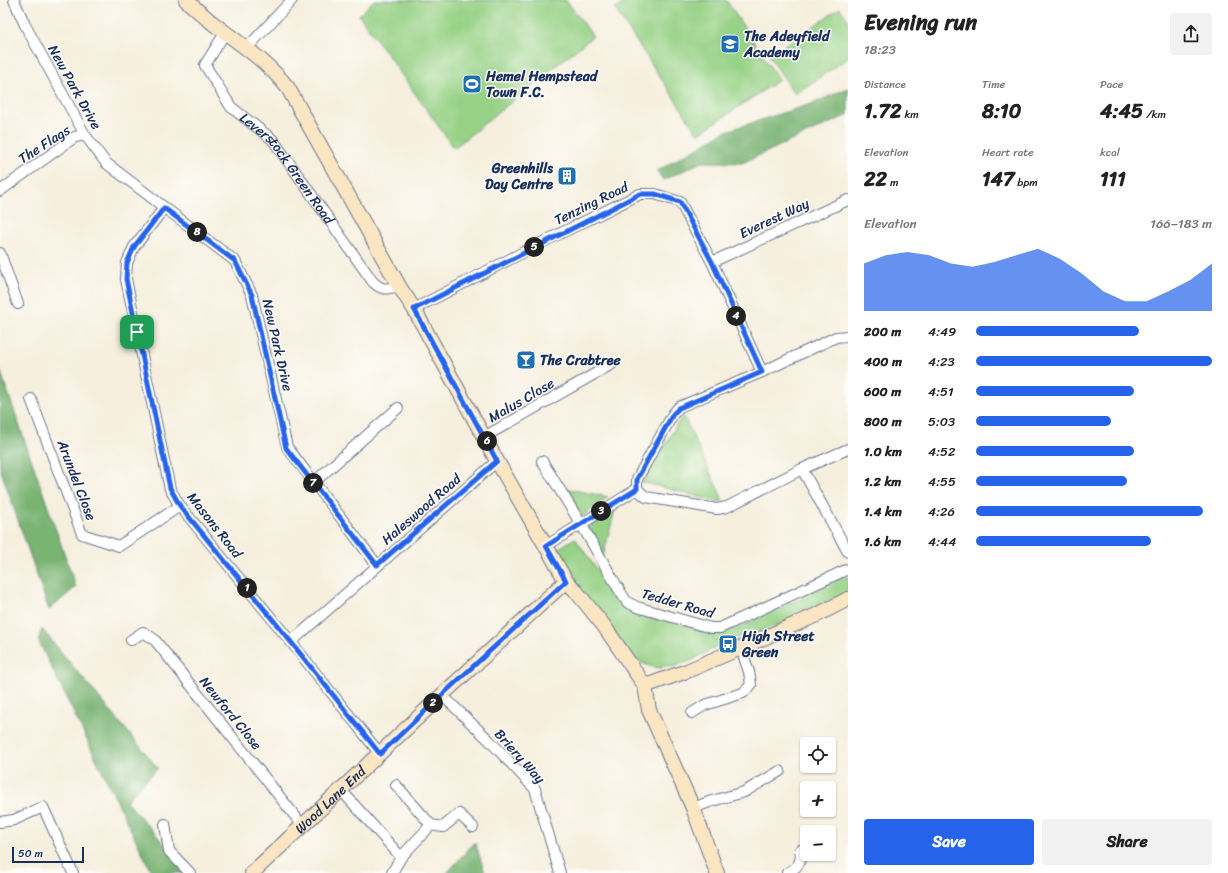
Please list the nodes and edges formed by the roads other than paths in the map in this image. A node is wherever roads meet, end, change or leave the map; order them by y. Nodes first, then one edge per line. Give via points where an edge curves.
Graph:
1 (14, 0) edge
2 (186, 0) edge
3 (292, 0) edge
4 (225, 33) junction
5 (247, 48) junction
6 (85, 136) junction
7 (0, 191) edge
8 (848, 200) edge
9 (164, 208) junction
10 (0, 253) edge
11 (712, 262) junction
12 (399, 286) junction
13 (18, 304) dead end
14 (414, 309) junction
15 (848, 336) edge
16 (612, 364) dead end
17 (762, 372) junction
18 (31, 399) dead end
19 (398, 408) dead end
20 (484, 437) junction
21 (848, 449) edge
22 (497, 461) junction
23 (542, 461) dead end
24 (802, 470) junction
25 (313, 483) junction
26 (637, 489) junction
27 (180, 506) junction
28 (581, 524) junction
29 (546, 546) junction
30 (848, 552) edge
31 (377, 565) junction
32 (848, 570) edge
33 (566, 581) junction
34 (848, 599) edge
35 (132, 640) dead end
36 (291, 642) junction
37 (741, 648) junction
38 (646, 686) junction
39 (442, 695) junction
40 (692, 713) dead end
41 (380, 754) junction
42 (780, 771) dead end
43 (396, 785) dead end
44 (341, 790) junction
45 (693, 808) junction
46 (0, 822) edge
47 (165, 824) dead end
48 (431, 825) junction
49 (303, 826) junction
50 (473, 827) dead end
51 (401, 857) junction
52 (800, 859) edge
53 (73, 873) edge
54 (190, 873) edge
55 (252, 873) edge
56 (392, 873) edge
57 (560, 873) edge
58 (717, 873) edge
59 (787, 873) edge

1 - 6 street, New Park Drive
2 - 4 street, Leverstock Green Road
3 - 5 street
4 - 5 street, Leverstock Green Road
4 - 12 street, Leverstock Green Road via 205,65 231,107 273,140 373,282 386,289
5 - 12 street, Leverstock Green Road via 278,74 288,88
6 - 7 street, The Flags via 75,137
6 - 9 street, New Park Drive via 106,163
8 - 11 street, Everest Way
9 - 25 street, New Park Drive via 235,261 252,295 286,448
9 - 27 street, Masons Road via 134,247 127,263 126,279 170,488
10 - 13 street
11 - 14 street, Tenzing Road via 680,202 655,194 640,194
11 - 17 street, Tenzing Road
12 - 14 street, Leverstock Green Road
14 - 20 street, Leverstock Green Road
15 - 17 street via 836,337
16 - 20 street, Malus Close
17 - 26 street via 679,408 673,414 637,479
18 - 27 street, Arundel Close via 82,534 119,546
19 - 25 street
20 - 22 street, Leverstock Green Road
21 - 24 street
22 - 29 street, Leverstock Green Road
22 - 31 street, Haleswood Road
23 - 28 street, Tedder Road
24 - 26 street via 727,507 717,509 646,497
24 - 30 street
25 - 31 street, New Park Drive
26 - 28 street
27 - 36 street, Masons Road
28 - 29 street
28 - 32 street, Tedder Road via 627,602 711,628 720,628
29 - 33 street, Leverstock Green Road
31 - 36 street, Haleswood Road
33 - 38 street, Leverstock Green Road via 604,626
33 - 39 street, Wood Lane End
34 - 37 street
35 - 49 street, Newford Close via 143,632 154,639
36 - 41 street, Masons Road
37 - 38 street
37 - 40 street via 751,685 743,693 705,705
38 - 45 street via 649,710
39 - 41 street, Wood Lane End
39 - 57 street, Briery Way via 535,789
41 - 44 street, Wood Lane End
42 - 45 street via 744,792
43 - 48 street
44 - 49 street, Wood Lane End
44 - 51 street
45 - 58 street
46 - 53 street via 14,820 43,807
47 - 54 street via 169,850
48 - 50 street via 442,827 459,814
48 - 51 street
49 - 55 street, Wood Lane End
51 - 56 street
52 - 59 street via 796,867

